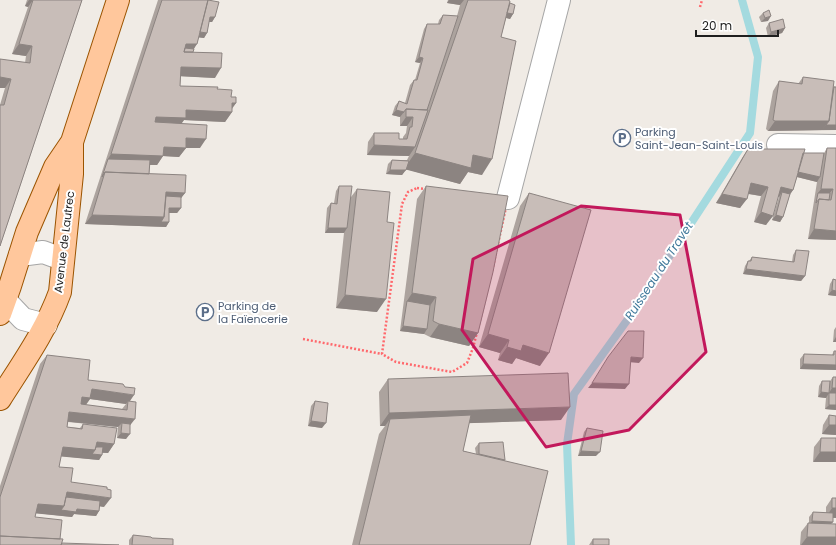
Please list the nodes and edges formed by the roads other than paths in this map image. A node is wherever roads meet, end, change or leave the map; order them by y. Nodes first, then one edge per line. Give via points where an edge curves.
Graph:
1 (118, 0) edge
2 (559, 0) edge
3 (72, 142) junction
4 (778, 145) dead end
5 (836, 146) edge
6 (508, 198) edge
7 (20, 255) junction
8 (62, 259) junction
9 (2, 307) edge
10 (46, 325) junction
11 (0, 399) edge

1 - 3 main road, Avenue de Lautrec
2 - 6 street
3 - 7 main road, Avenue de Lautrec via 55,167
3 - 8 main road, Avenue de Lautrec via 72,174 66,243
4 - 5 street
7 - 8 street via 43,252
7 - 9 main road, Avenue de Lautrec
8 - 10 main road, Avenue de Lautrec via 60,292
9 - 10 street via 23,319
10 - 11 main road, Avenue de Lautrec

